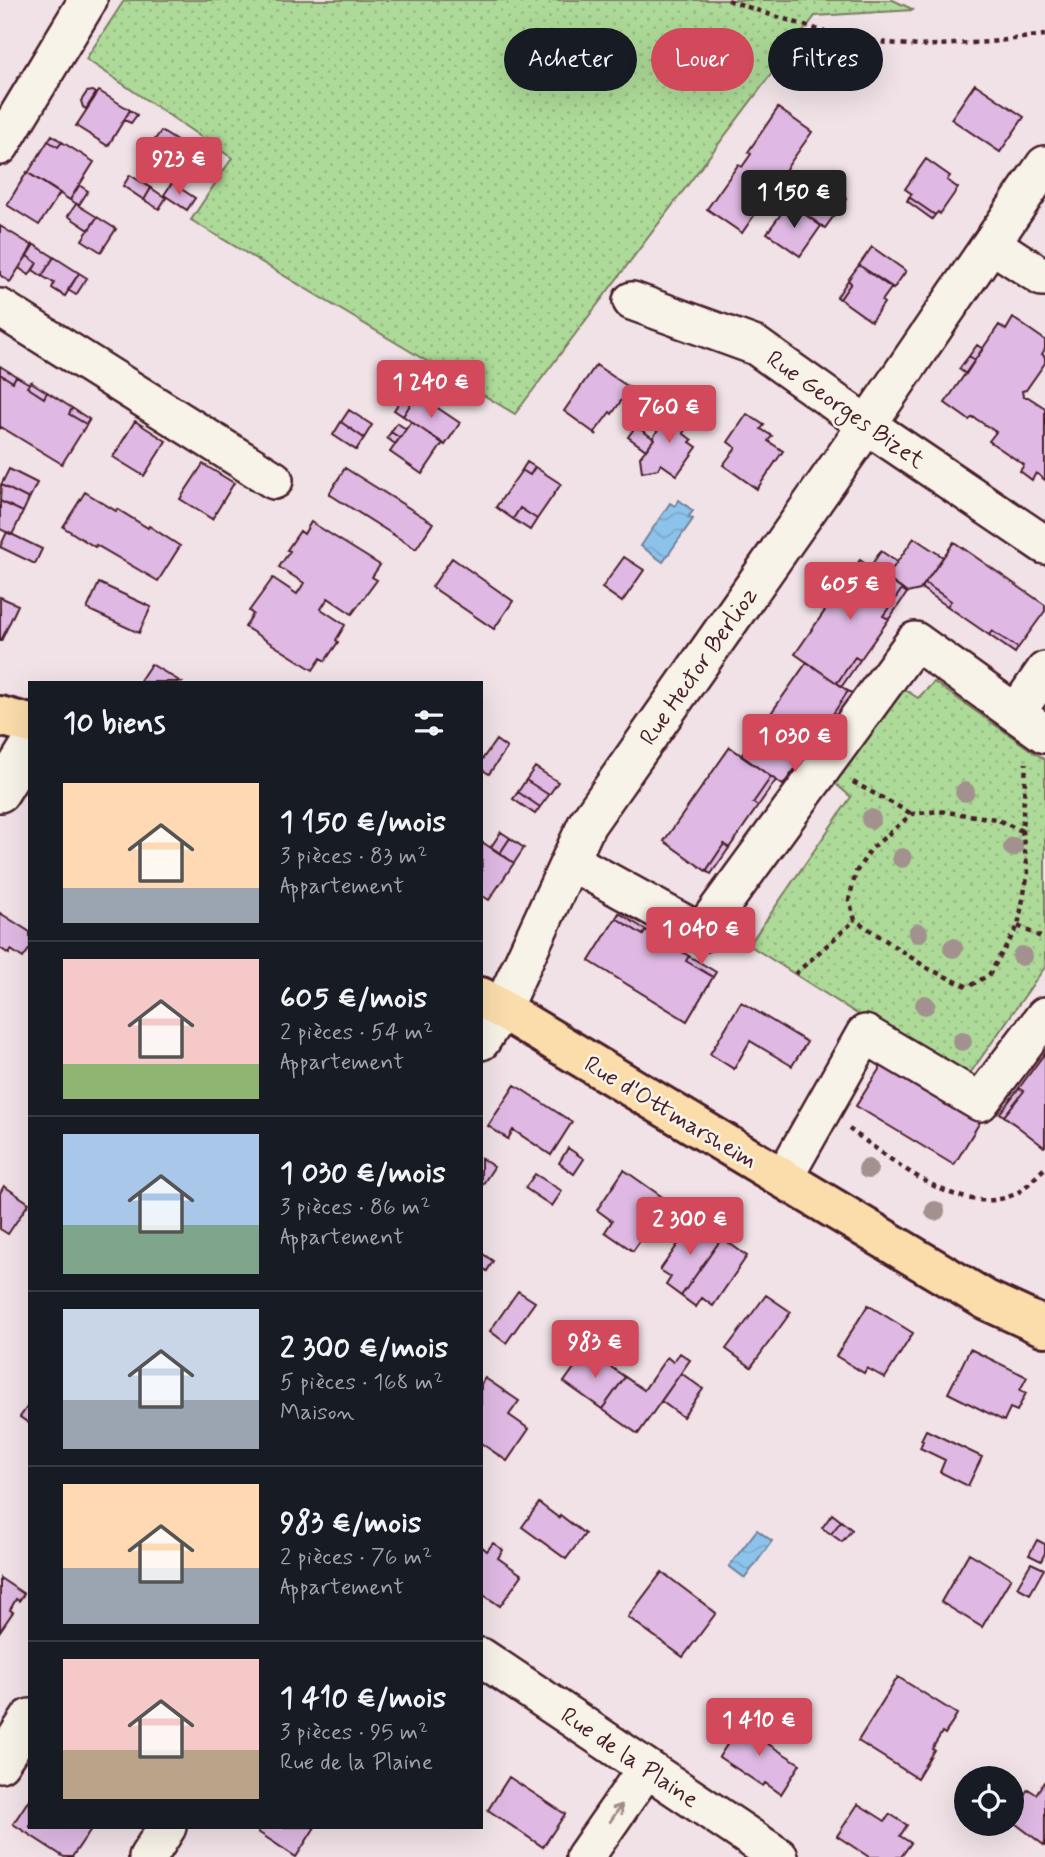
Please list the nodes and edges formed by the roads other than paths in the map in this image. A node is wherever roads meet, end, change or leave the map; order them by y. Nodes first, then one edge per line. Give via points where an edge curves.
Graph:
1 (88, 0) edge
2 (0, 146) edge
3 (1045, 165) edge
4 (992, 244) junction
5 (1045, 277) edge
6 (632, 301) dead end
7 (0, 308) edge
8 (867, 425) junction
9 (274, 480) dead end
10 (1045, 545) edge
11 (1045, 671) edge
12 (1016, 713) junction
13 (0, 716) edge
14 (28, 723) edge
15 (28, 748) edge
16 (1036, 748) edge
17 (0, 793) edge
18 (570, 861) junction
19 (488, 1016) edge
20 (1045, 1016) edge
21 (783, 1179) junction
22 (1045, 1327) edge
23 (483, 1658) edge
24 (28, 1721) edge
25 (0, 1763) edge
26 (646, 1769) junction
27 (166, 1829) edge
28 (148, 1857) edge
29 (585, 1857) edge
30 (779, 1857) edge

1 - 2 street
3 - 4 street, Rue Hector Berlioz
4 - 5 street
4 - 8 street, Rue Hector Berlioz
6 - 8 street, Rue Georges Bizet via 756,346
7 - 9 street
8 - 10 street, Rue Georges Bizet
8 - 18 street, Rue Hector Berlioz via 587,824
11 - 12 street
12 - 16 street
12 - 18 street via 915,641 828,770 701,933
13 - 14 main road
15 - 17 street
18 - 19 street, Rue Hector Berlioz
19 - 21 main road, Rue d'Ottmarsheim
20 - 21 street via 980,1102 865,1034
21 - 22 main road, Rue d'Ottmarsheim via 986,1300
23 - 26 street, Rue de la Plaine
24 - 25 street
29 -> 26 street
26 - 30 street, Rue de la Plaine
27 - 28 street

